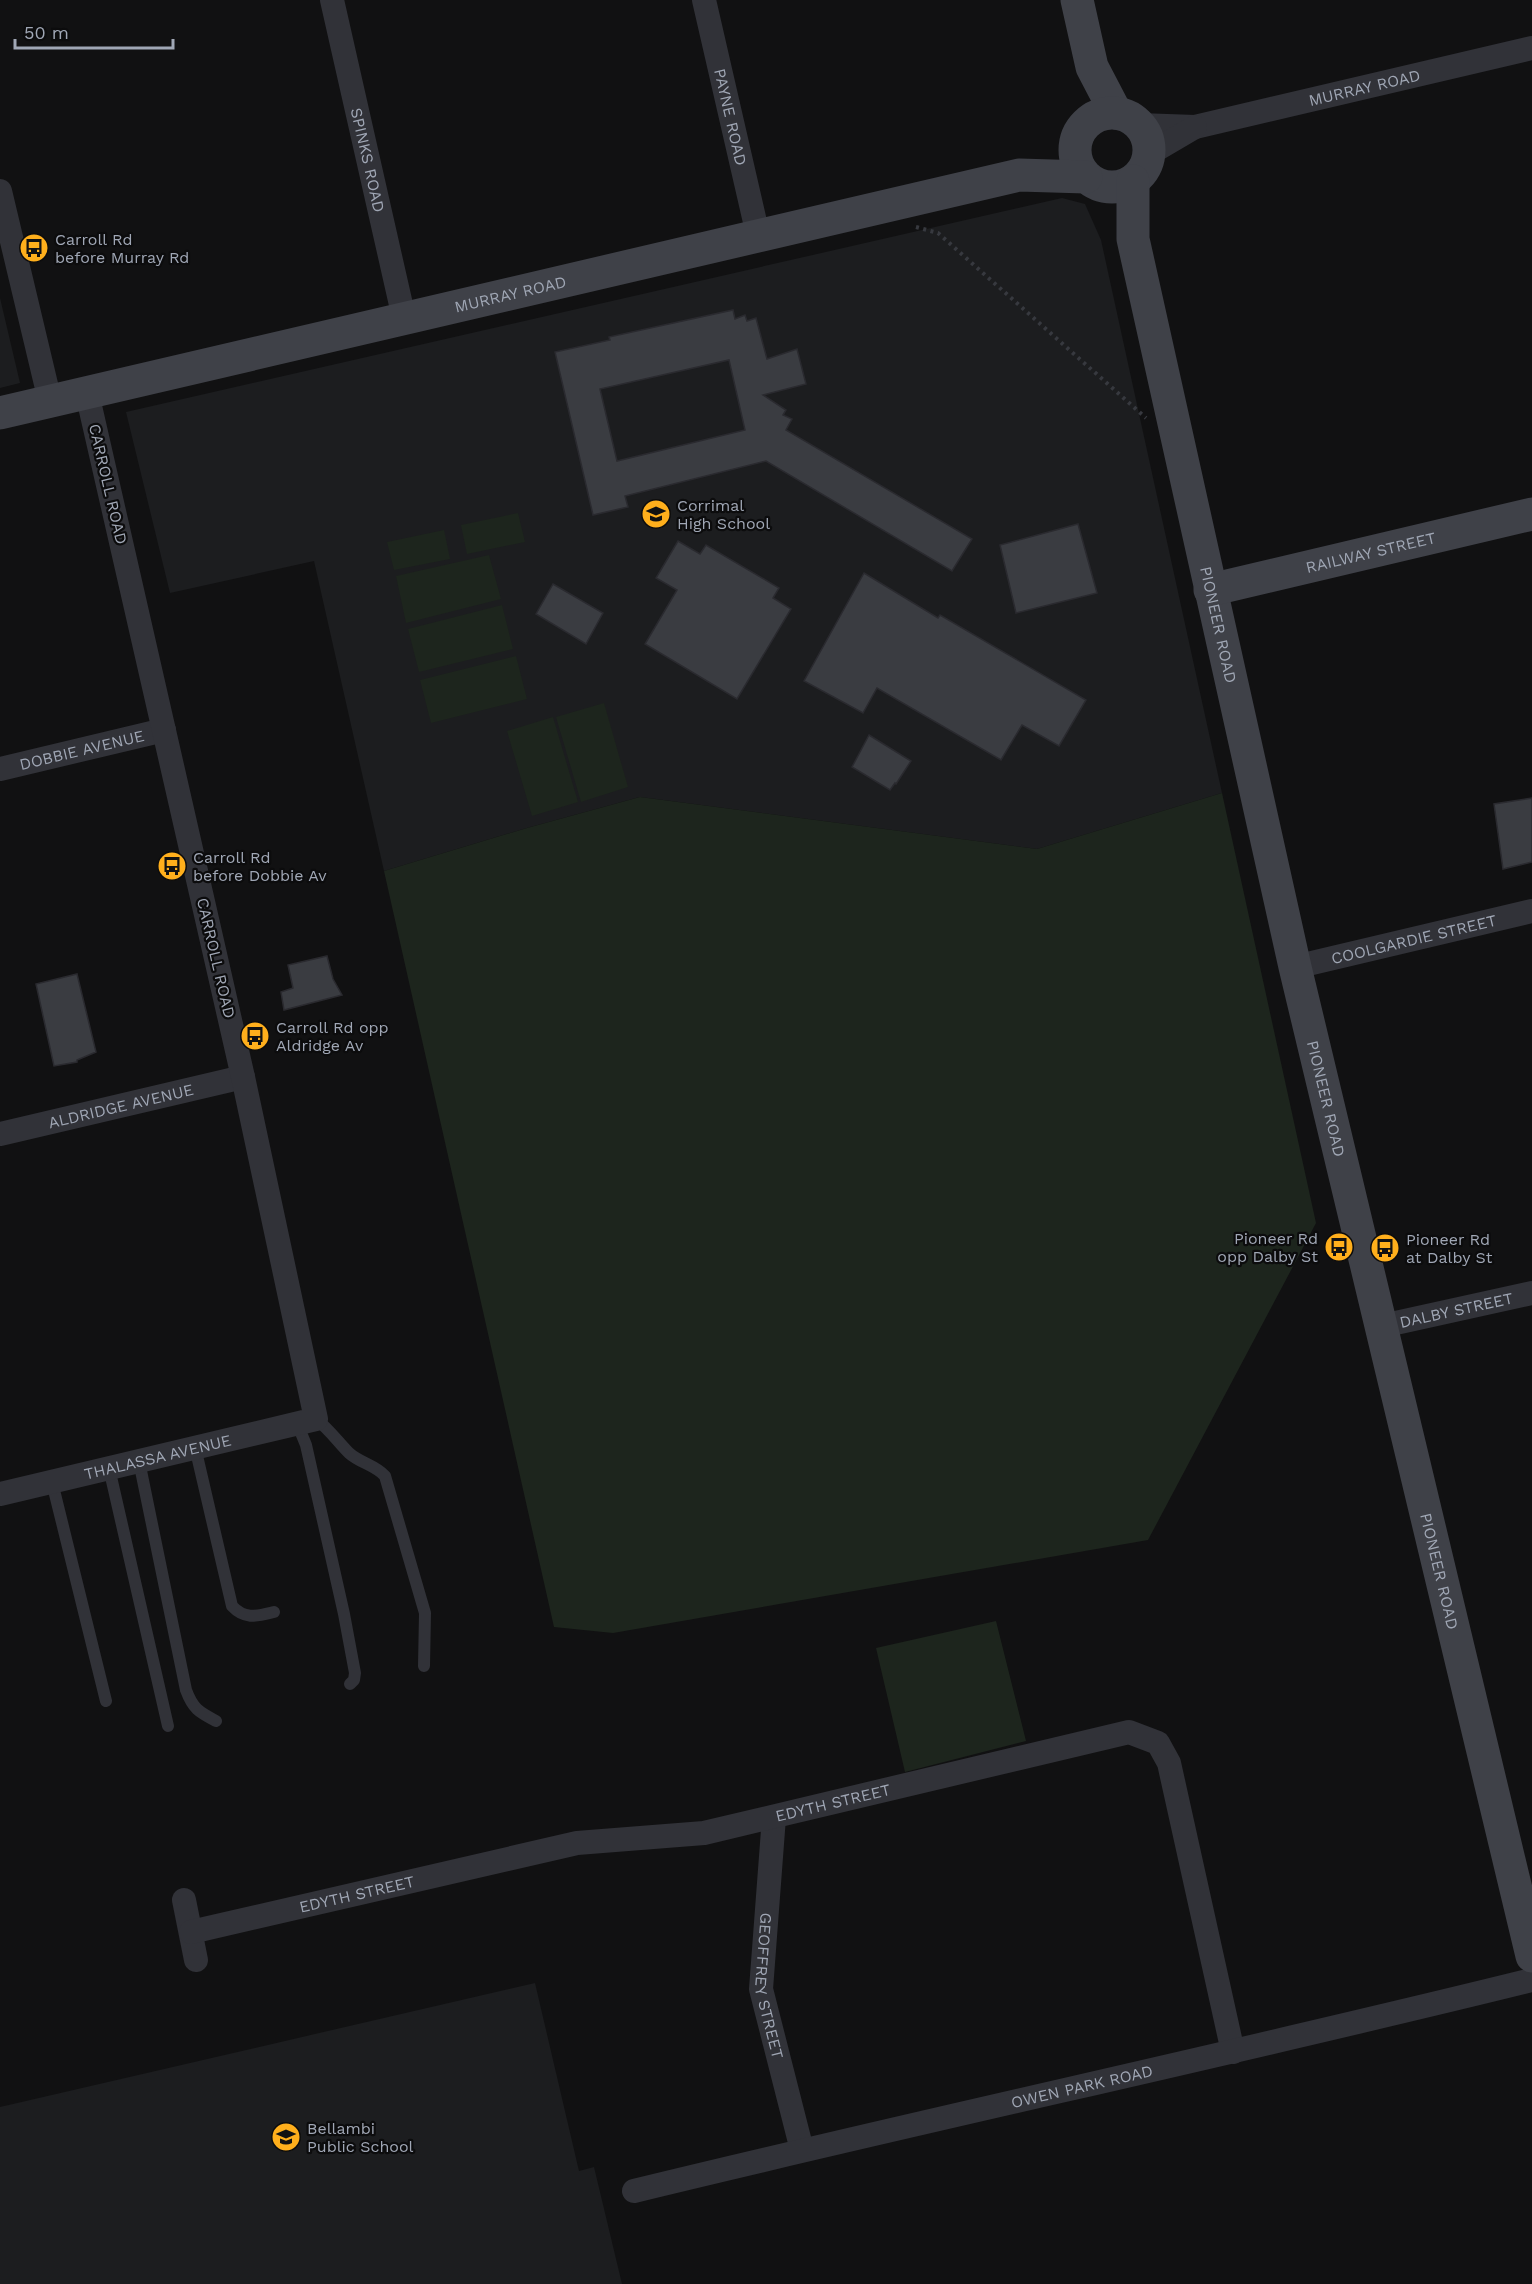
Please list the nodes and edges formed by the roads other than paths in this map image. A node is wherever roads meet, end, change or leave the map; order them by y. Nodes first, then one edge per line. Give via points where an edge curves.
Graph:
1 (332, 0) edge
2 (704, 0) edge
3 (1077, 0) edge
4 (1532, 48) edge
5 (1117, 140) junction
6 (1019, 176) junction
7 (1094, 181) junction
8 (0, 191) edge
9 (758, 235) junction
10 (1133, 239) junction
11 (404, 318) junction
12 (87, 393) junction
13 (50, 402) junction
14 (0, 413) edge
15 (1532, 514) edge
16 (1210, 590) junction
17 (164, 730) junction
18 (0, 769) edge
19 (1532, 911) edge
20 (1295, 967) junction
21 (243, 1077) junction
22 (0, 1134) edge
23 (1532, 1293) edge
24 (1382, 1326) junction
25 (307, 1421) junction
26 (195, 1447) junction
27 (138, 1461) junction
28 (109, 1468) junction
29 (52, 1482) junction
30 (0, 1494) edge
31 (274, 1612) dead end
32 (424, 1666) dead end
33 (350, 1683) dead end
34 (106, 1701) dead end
35 (216, 1721) dead end
36 (168, 1726) dead end
37 (774, 1817) junction
38 (184, 1900) dead end
39 (191, 1932) junction
40 (1532, 1956) edge
41 (196, 1960) dead end
42 (1532, 1980) edge
43 (1233, 2052) junction
44 (802, 2150) junction
45 (634, 2191) dead end

1 - 11 street, SPINKS ROAD
2 - 9 street, PAYNE ROAD
3 - 5 main road, PIONEER ROAD via 1092,67
4 - 5 street, MURRAY ROAD via 1195,127
5 - 6 main road, MURRAY ROAD
5 - 7 main road, PIONEER ROAD via 1077,164
5 - 7 main road, MURRAY ROAD via 1118,187
5 - 10 main road, PIONEER ROAD
6 - 7 main road, MURRAY ROAD
6 - 9 main road, MURRAY ROAD
7 - 10 main road, PIONEER ROAD
8 - 13 street
9 - 11 main road, MURRAY ROAD
10 - 16 main road, PIONEER ROAD
11 - 12 main road, MURRAY ROAD
12 - 13 main road, MURRAY ROAD
12 - 17 street, CARROLL ROAD
13 - 14 main road, MURRAY ROAD
15 - 16 main road, RAILWAY STREET
16 - 20 main road, PIONEER ROAD
17 - 18 street, DOBBIE AVENUE
17 - 21 street, CARROLL ROAD
19 - 20 street, COOLGARDIE STREET
20 - 24 main road, PIONEER ROAD
21 - 22 street, ALDRIDGE AVENUE
21 - 25 street, CARROLL ROAD
23 - 24 street, DALBY STREET
24 - 40 main road, PIONEER ROAD
25 - 26 street, THALASSA AVENUE
25 - 32 lane via 329,1429 351,1454 385,1476 425,1612
25 - 33 lane via 306,1444 355,1673
26 - 27 street, THALASSA AVENUE
26 - 31 lane via 232,1606 246,1617
27 - 28 street, THALASSA AVENUE
27 - 35 lane via 186,1690 192,1705
28 - 29 street, THALASSA AVENUE
28 - 36 lane
29 - 30 street, THALASSA AVENUE
29 - 34 lane
37 - 39 street, EDYTH STREET via 704,1833 577,1843
37 - 43 street, EDYTH STREET via 1129,1732 1158,1743 1168,1763
37 - 44 street, GEOFFREY STREET via 761,1989
38 - 39 street
39 - 41 street
42 - 43 street, OWEN PARK ROAD
43 - 44 street, OWEN PARK ROAD
44 - 45 street, OWEN PARK ROAD

